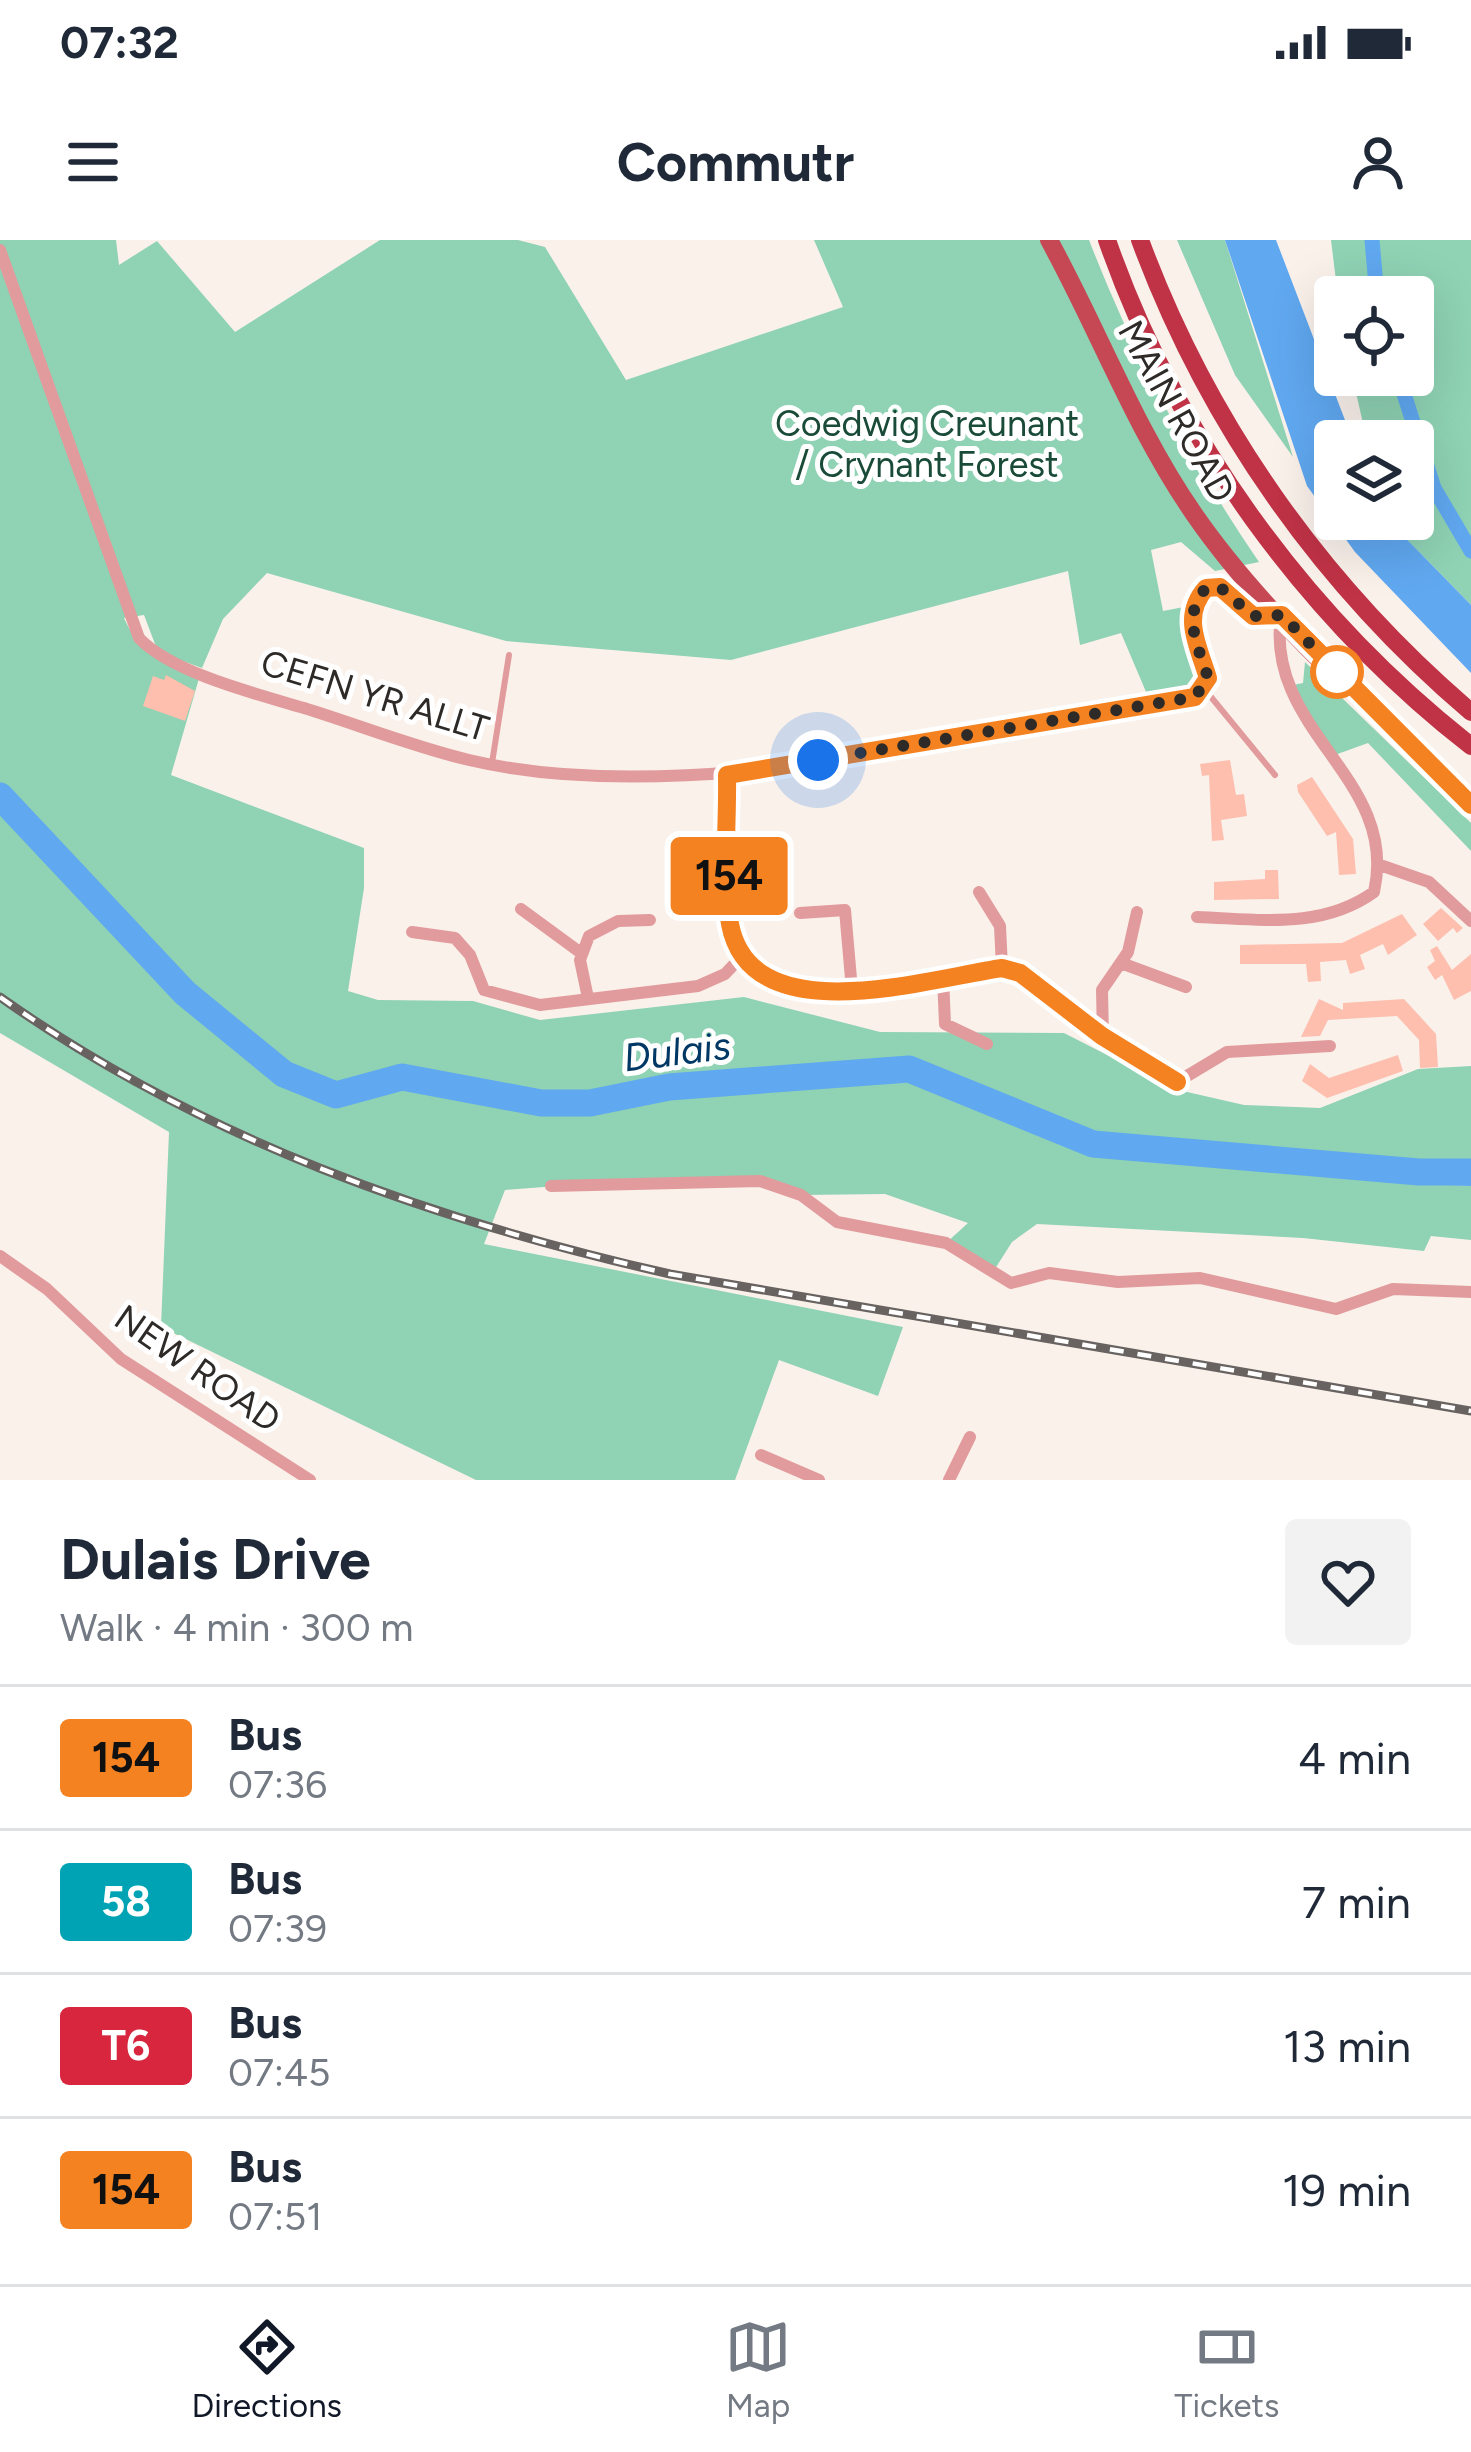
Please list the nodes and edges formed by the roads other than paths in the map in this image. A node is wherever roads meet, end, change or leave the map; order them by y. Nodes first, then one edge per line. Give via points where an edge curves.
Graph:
1 (1049, 240) edge
2 (1107, 240) edge
3 (1140, 240) edge
4 (0, 250) edge
5 (1282, 615) junction
6 (509, 656) dead end
7 (1202, 686) junction
8 (1471, 712) edge
9 (1471, 746) edge
10 (492, 763) junction
11 (727, 775) junction
12 (1276, 776) dead end
13 (1471, 805) edge
14 (1380, 865) junction
15 (979, 892) dead end
16 (520, 909) dead end
17 (800, 913) dead end
18 (1137, 913) dead end
19 (1197, 917) dead end
20 (650, 920) dead end
21 (1471, 921) edge
22 (412, 932) dead end
23 (581, 953) junction
24 (741, 957) junction
25 (1120, 963) junction
26 (1002, 968) junction
27 (943, 977) junction
28 (1186, 987) dead end
29 (852, 990) junction
30 (588, 998) junction
31 (1102, 1036) junction
32 (987, 1044) dead end
33 (1330, 1046) dead end
34 (551, 1186) dead end
35 (0, 1256) edge
36 (1471, 1292) edge
37 (970, 1437) dead end
38 (761, 1455) dead end
39 (310, 1480) edge
40 (819, 1480) edge
41 (949, 1480) edge

1 - 5 main road, MAIN ROAD via 1155,453 1196,517
2 - 9 highway via 1182,404 1265,537 1344,630
3 - 8 highway via 1208,389 1269,491 1397,645
4 - 10 street, CEFN YR ALLT via 139,638 154,654 269,698
5 - 7 street via 1253,616 1220,587 1206,588 1190,619 1208,678
5 - 13 main road, MAIN ROAD
5 - 14 street via 1277,646 1299,711 1378,836
6 - 10 lane
7 - 11 street, CEFN YR ALLT via 1195,697 1162,705
7 - 12 lane
10 - 11 street, CEFN YR ALLT
11 - 24 street via 730,922
14 - 19 street via 1374,892 1336,913
14 - 21 street via 1430,882
15 - 26 street via 1000,926
16 - 23 street
17 - 29 street via 845,910
18 - 25 street
20 - 23 street via 598,929
22 - 30 street via 455,938 490,993 540,1005
23 - 30 street
24 - 29 street via 761,976 808,994
24 - 30 street via 698,986
25 - 28 street
25 - 31 street via 1102,989
26 - 27 street
26 - 31 street
27 - 29 street
27 - 32 street via 945,1024
31 - 33 street via 1177,1082 1227,1052
34 - 36 street via 760,1181 801,1195 837,1222 946,1243 1011,1283 1049,1273 1118,1282 1200,1278 1336,1309 1393,1288
35 - 39 street, NEW ROAD via 121,1359
37 - 41 street
38 - 40 street

